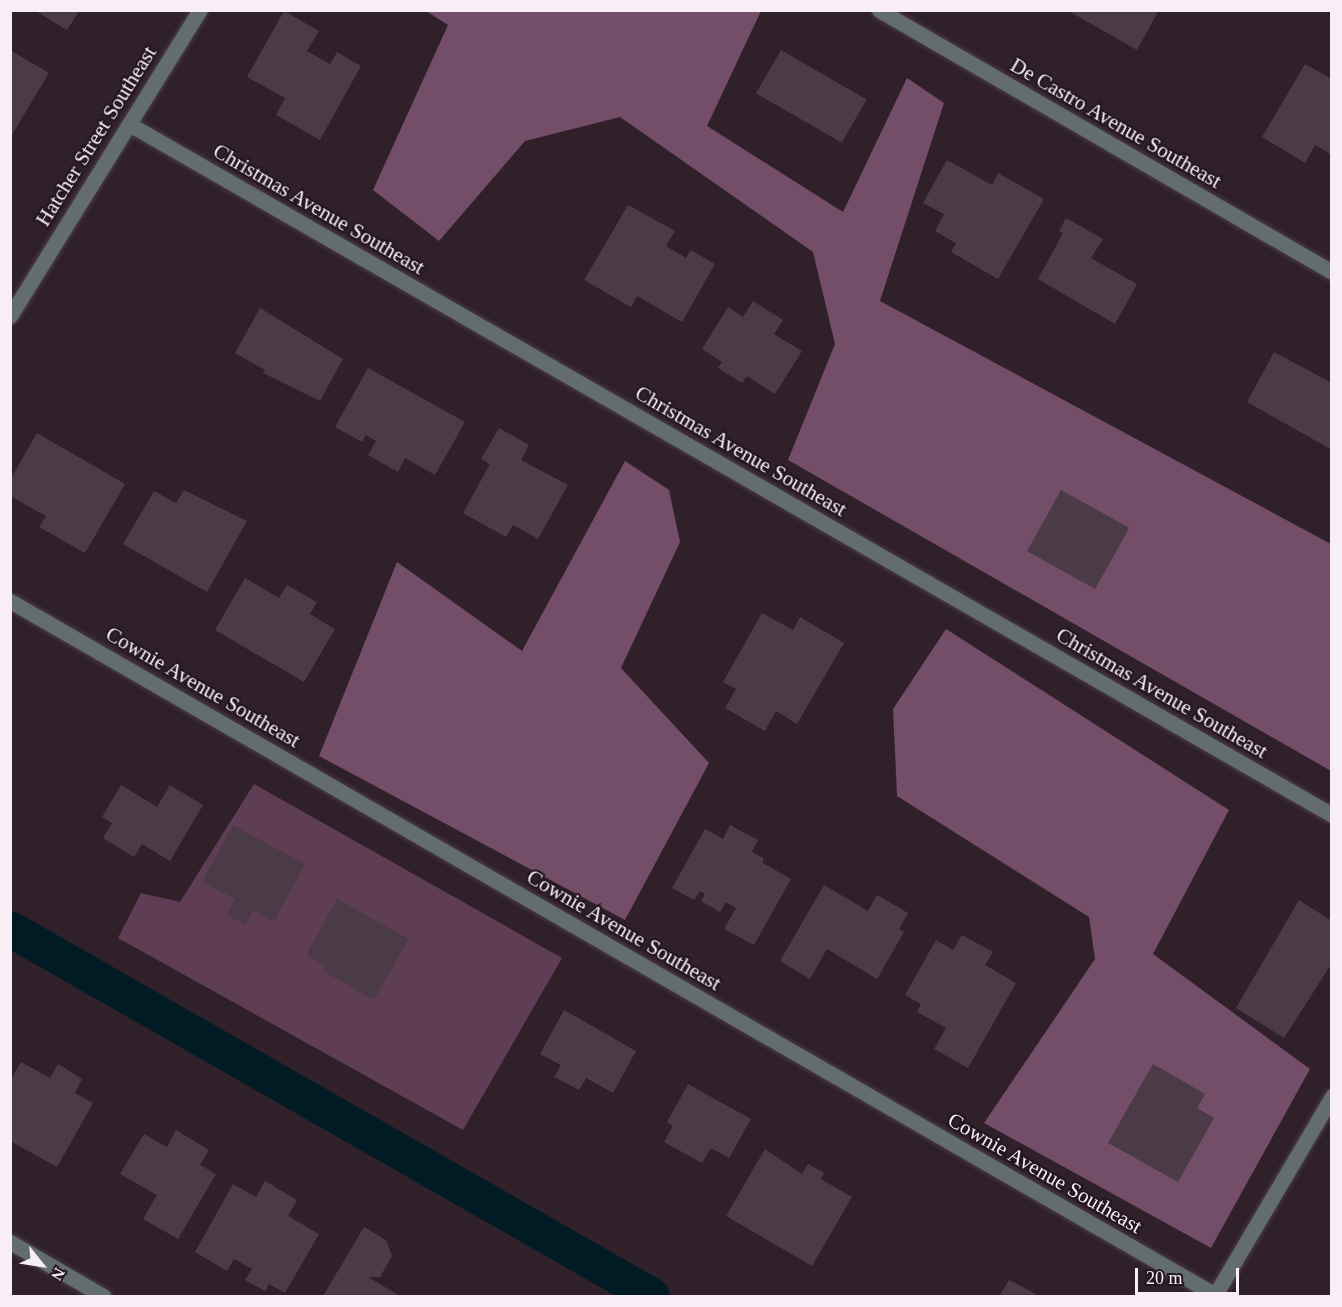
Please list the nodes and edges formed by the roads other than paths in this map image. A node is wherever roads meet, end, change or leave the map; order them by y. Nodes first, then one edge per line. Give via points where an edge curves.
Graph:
1 (200, 10) edge
2 (879, 10) edge
3 (129, 123) junction
4 (1332, 272) edge
5 (10, 316) edge
6 (10, 601) edge
7 (1332, 815) edge
8 (1332, 1096) edge
9 (10, 1242) edge
10 (103, 1296) edge
11 (1216, 1296) edge

1 - 3 street, Hatcher Street Southeast
2 - 4 street, De Castro Avenue Southeast
3 - 5 street, Hatcher Street Southeast
3 - 7 street, Christmas Avenue Southeast
6 - 11 street, Cownie Avenue Southeast
8 - 11 street
9 - 10 street

